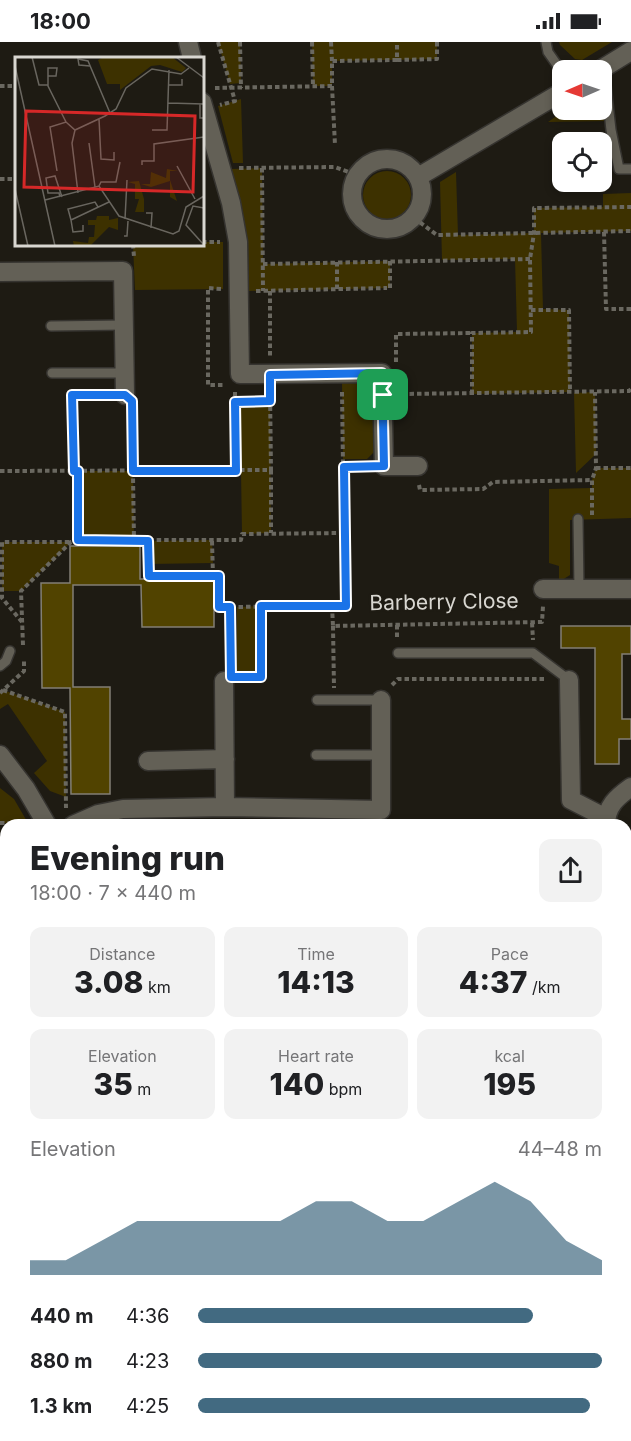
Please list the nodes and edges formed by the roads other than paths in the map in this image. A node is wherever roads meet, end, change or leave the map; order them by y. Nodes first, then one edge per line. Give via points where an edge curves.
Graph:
1 (188, 42) edge
2 (546, 42) edge
3 (631, 51) edge
4 (192, 57) edge
5 (554, 60) edge
6 (612, 63) edge
7 (207, 95) edge
8 (552, 98) edge
9 (610, 120) edge
10 (631, 169) edge
11 (418, 177) junction
12 (0, 272) edge
13 (124, 325) junction
14 (51, 326) dead end
15 (52, 373) dead end
16 (125, 373) junction
17 (125, 395) road end
18 (418, 466) road end
19 (578, 519) road end
20 (579, 589) junction
21 (631, 589) edge
22 (543, 590) road end
23 (10, 651) dead end
24 (398, 653) dead end
25 (0, 666) edge
26 (227, 679) road end
27 (569, 680) joint
28 (317, 700) dead end
29 (381, 700) joint
30 (0, 755) edge
31 (316, 755) dead end
32 (380, 755) junction
33 (225, 759) junction
34 (148, 761) dead end
35 (631, 787) edge
36 (225, 807) junction
37 (381, 817) edge
38 (44, 819) edge
39 (75, 819) edge
40 (603, 819) edge
41 (607, 819) edge

1 - 4 street
2 - 5 lane
3 - 6 street
7 - 18 street via 238,242 240,374 382,373 384,466
8 - 11 street
9 - 10 lane via 619,169
11 - 11 street via 406,164 395,160 382,159 365,166 352,187 356,211 363,221 381,230 404,226 422,203
12 - 13 street via 123,271
13 - 14 lane
13 - 16 street
15 - 16 lane
16 - 17 street
19 - 20 lane
20 - 21 street
20 - 22 street
23 - 25 lane
24 - 27 lane via 533,653
26 - 33 street
27 - 40 street via 571,800
28 - 29 lane
29 - 32 street
30 - 38 street
31 - 32 lane
32 - 37 street
33 - 34 street
33 - 36 street
35 - 41 street via 615,798
36 - 37 street
36 - 39 street via 123,809

